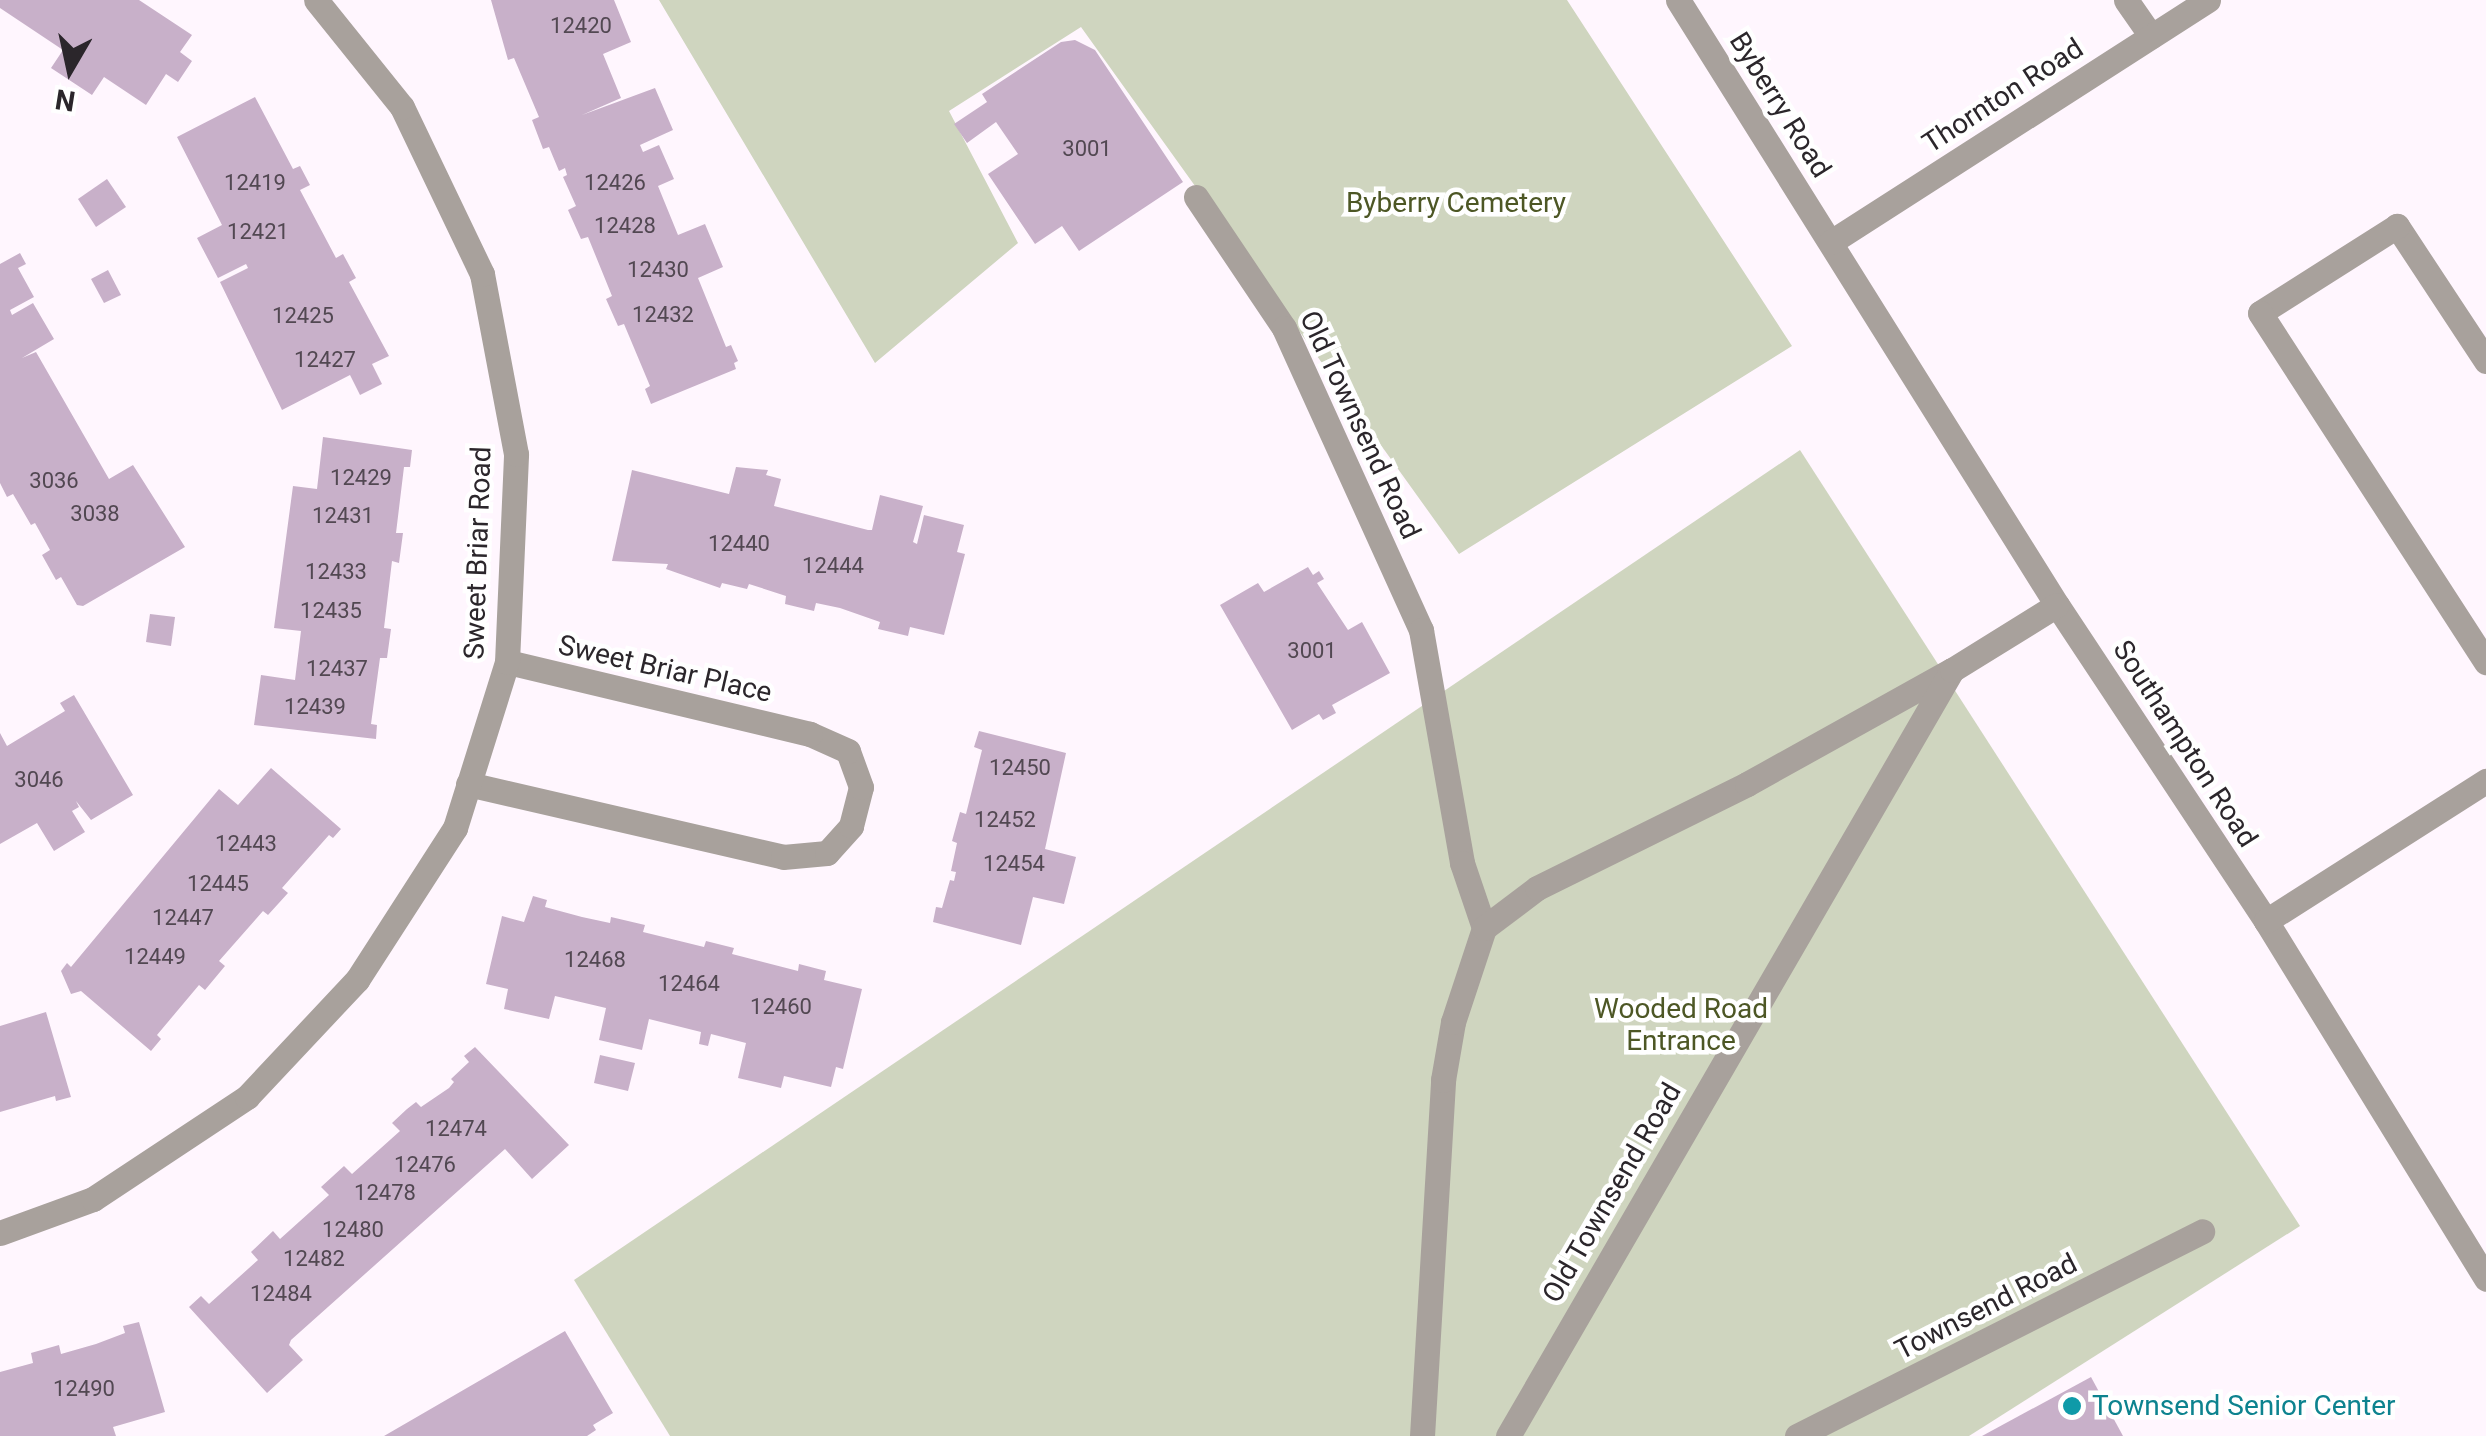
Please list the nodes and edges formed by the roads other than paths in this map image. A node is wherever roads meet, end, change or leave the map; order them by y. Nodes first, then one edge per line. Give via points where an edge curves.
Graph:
1 (316, 0) edge
2 (1678, 0) edge
3 (2126, 0) edge
4 (2208, 0) edge
5 (2151, 36) junction
6 (1196, 198) dead end
7 (1831, 242) junction
8 (2486, 361) edge
9 (2057, 605) junction
10 (507, 662) junction
11 (2486, 662) edge
12 (1952, 670) junction
13 (2486, 781) edge
14 (468, 784) junction
15 (2266, 921) junction
16 (1484, 928) junction
17 (2202, 1231) dead end
18 (0, 1233) edge
19 (2486, 1279) edge
20 (1422, 1436) edge
21 (1508, 1436) edge
22 (1797, 1436) edge

1 - 10 street, Sweet Briar Road via 402,107 482,274 516,454
2 - 7 street, Byberry Road
3 - 5 street
4 - 5 street, Thornton Road
5 - 7 street, Thornton Road
6 - 16 street, Old Townsend Road via 1284,328 1421,630 1462,863
7 - 9 street, Southampton Road
8 - 11 street via 2397,226 2260,313
9 - 12 street, Old Townsend Road
9 - 15 street, Southampton Road
10 - 14 street, Sweet Briar Road
10 - 14 street, Sweet Briar Place via 810,734 848,752 861,787 851,826 827,852 783,857
12 - 16 street, Old Townsend Road via 1747,784 1537,888
12 - 21 street, Old Townsend Road
13 - 15 street
14 - 18 street, Sweet Briar Road via 455,828 357,980 247,1097 93,1198
15 - 19 street, Southampton Road
16 - 20 street via 1462,990 1444,1080
17 - 22 street, Townsend Road

